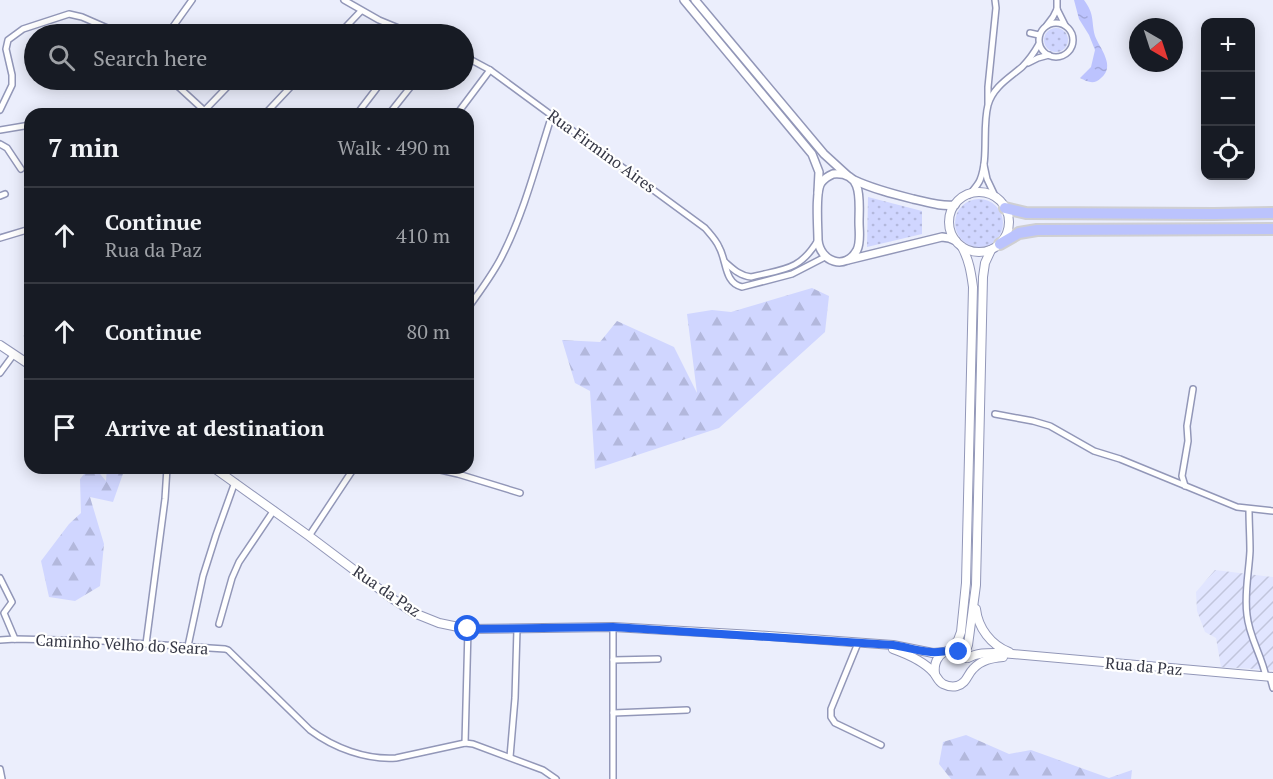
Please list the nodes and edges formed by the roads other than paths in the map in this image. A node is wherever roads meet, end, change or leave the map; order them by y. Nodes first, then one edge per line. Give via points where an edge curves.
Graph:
1 (192, 0) edge
2 (344, 0) edge
3 (684, 0) edge
4 (695, 0) edge
5 (995, 0) edge
6 (1056, 0) edge
7 (1057, 9) junction
8 (361, 11) junction
9 (38, 24) edge
10 (98, 24) edge
11 (175, 24) edge
12 (349, 24) edge
13 (390, 24) edge
14 (1046, 26) junction
15 (1066, 26) junction
16 (24, 28) edge
17 (1030, 33) dead end
18 (1040, 35) junction
19 (8, 40) junction
20 (0, 42) edge
21 (1040, 44) junction
22 (1049, 55) junction
23 (8, 60) junction
24 (474, 61) edge
25 (0, 62) edge
26 (1024, 65) junction
27 (490, 70) junction
28 (182, 90) edge
29 (225, 90) edge
30 (288, 90) edge
31 (375, 90) edge
32 (408, 90) edge
33 (988, 104) junction
34 (202, 108) edge
35 (209, 108) edge
36 (271, 108) edge
37 (362, 108) edge
38 (394, 108) edge
39 (462, 108) edge
40 (0, 110) edge
41 (552, 115) junction
42 (24, 126) edge
43 (0, 130) edge
44 (0, 144) edge
45 (983, 164) junction
46 (21, 169) dead end
47 (850, 177) junction
48 (818, 192) junction
49 (969, 195) junction
50 (996, 198) junction
51 (955, 205) junction
52 (1005, 208) junction
53 (1273, 213) edge
54 (1273, 229) edge
55 (24, 231) edge
56 (0, 238) edge
57 (818, 240) junction
58 (959, 244) junction
59 (996, 247) junction
60 (825, 257) junction
61 (846, 260) junction
62 (725, 262) junction
63 (474, 299) edge
64 (0, 345) edge
65 (14, 354) junction
66 (24, 361) edge
67 (0, 373) edge
68 (1193, 389) dead end
69 (995, 414) dead end
70 (167, 474) edge
71 (223, 474) edge
72 (350, 474) edge
73 (458, 474) edge
74 (235, 482) junction
75 (1185, 486) junction
76 (520, 494) dead end
77 (1249, 509) junction
78 (274, 510) junction
79 (1273, 511) edge
80 (309, 536) junction
81 (0, 578) edge
82 (974, 597) junction
83 (219, 624) dead end
84 (613, 627) junction
85 (468, 629) junction
86 (518, 629) junction
87 (15, 639) junction
88 (0, 640) edge
89 (146, 644) junction
90 (858, 644) junction
91 (877, 645) junction
92 (188, 646) junction
93 (946, 652) junction
94 (1016, 654) junction
95 (966, 656) junction
96 (658, 659) dead end
97 (613, 660) junction
98 (971, 671) junction
99 (935, 674) junction
100 (1270, 677) edge
101 (1273, 688) edge
102 (687, 710) dead end
103 (613, 713) junction
104 (465, 743) junction
105 (881, 745) dead end
106 (510, 757) junction
107 (0, 769) edge
108 (2, 779) edge
109 (556, 779) edge
110 (613, 779) edge

1 - 11 street
2 - 8 street
3 - 48 street via 812,154 819,172
4 - 47 street via 824,154
5 - 33 street
6 - 7 street
7 - 14 street
7 - 15 street
8 - 12 street
8 - 13 street
9 - 10 street via 69,14
14 - 15 street
14 - 18 street
15 - 22 street via 1072,36 1071,46 1065,54
16 - 19 street
17 - 18 street
18 - 21 street
19 - 20 street
19 - 23 street
21 - 22 street
21 - 26 street
22 - 26 street
23 - 25 street
23 - 40 street via 12,85
24 - 27 street, Rua Firmino Aires
26 - 33 street via 1003,82
27 - 39 street
27 - 41 street, Rua Firmino Aires
28 - 34 street
29 - 35 street
30 - 36 street
31 - 37 street
32 - 38 street
33 - 45 street
41 - 62 street, Rua Firmino Aires via 705,228
41 - 63 street via 503,254
42 - 43 street
44 - 46 street
45 - 49 street via 980,180
45 - 50 street
47 - 48 street via 833,174 819,186
47 - 51 street via 891,193
47 - 61 street via 858,190 859,245
48 - 57 street
49 - 50 main road via 985,193
49 - 51 main road
50 - 52 main road
51 - 58 main road via 950,226
52 - 53 highway via 1026,213
52 - 59 main road via 1008,230
54 - 59 highway via 1037,230 1018,233
55 - 56 street
57 - 60 street
57 - 62 street via 794,266 751,277
58 - 59 main road via 980,252
58 - 61 street via 942,237
58 - 93 main road via 968,258 973,287 966,583 961,632
59 - 82 main road via 985,263 983,277
60 - 61 street via 836,262
60 - 62 street, Rua Firmino Aires via 792,274 742,287 728,277
64 - 65 main road
65 - 66 main road
65 - 67 street
68 - 75 street via 1182,476
69 - 75 street via 1050,426 1094,451
70 - 89 street
71 - 74 main road, Rua da Paz
72 - 80 street
73 - 76 street
74 - 78 main road, Rua da Paz
74 - 92 street via 203,576
75 - 77 street
77 - 79 street
77 - 100 street via 1245,602 1250,631
78 - 80 main road, Rua da Paz
78 - 83 street via 239,562
80 - 85 main road, Rua da Paz via 414,613
81 - 87 street via 12,602 4,613
82 - 94 main road via 976,616 987,636 1001,649
82 - 95 main road
84 - 86 main road, Rua da Paz
84 - 90 main road, Rua da Paz
84 - 97 street
85 - 86 main road, Rua da Paz
85 - 104 street
86 - 106 street
87 - 88 street, Caminho Velho do Seara
87 - 89 street, Caminho Velho do Seara
89 - 92 street, Caminho Velho do Seara
90 - 91 main road, Rua da Paz
90 - 105 street via 831,717 835,723
91 - 93 main road
91 - 99 main road via 908,654
92 - 104 street, Caminho Velho do Seara via 228,650 310,730 338,747 363,755 396,758
93 - 95 main road via 954,650
93 - 99 main road via 936,662
94 - 95 main road
94 - 98 main road via 988,659
94 - 100 main road, Rua da Paz
95 - 98 main road
96 - 97 street
97 - 103 street
98 - 99 main road via 958,686 943,684
100 - 101 street
102 - 103 street
103 - 110 street
104 - 106 street, Caminho Velho do Seara
106 - 109 street, Caminho Velho do Seara
107 - 108 street

